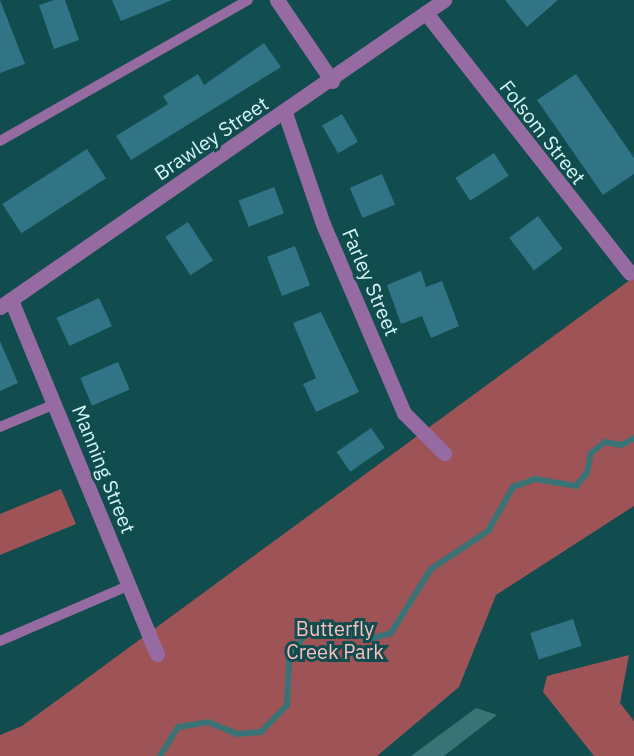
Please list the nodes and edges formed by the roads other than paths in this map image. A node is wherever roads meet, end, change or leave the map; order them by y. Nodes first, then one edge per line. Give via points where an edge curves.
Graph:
1 (248, 0) edge
2 (277, 0) edge
3 (444, 0) edge
4 (426, 14) junction
5 (332, 81) junction
6 (285, 113) junction
7 (0, 141) edge
8 (630, 273) dead end
9 (5, 303) edge
10 (55, 404) junction
11 (0, 427) edge
12 (444, 453) dead end
13 (128, 586) junction
14 (0, 641) edge
15 (158, 654) dead end

1 - 7 lane
2 - 5 street
3 - 4 street, Brawley Street
4 - 5 street, Brawley Street
4 - 8 street, Folsom Street
5 - 6 street, Brawley Street
6 - 9 street, Brawley Street
6 - 12 street, Farley Street via 323,224 404,413
9 - 10 street, Manning Street
10 - 11 lane
10 - 13 street, Manning Street
13 - 14 lane
13 - 15 street, Manning Street

